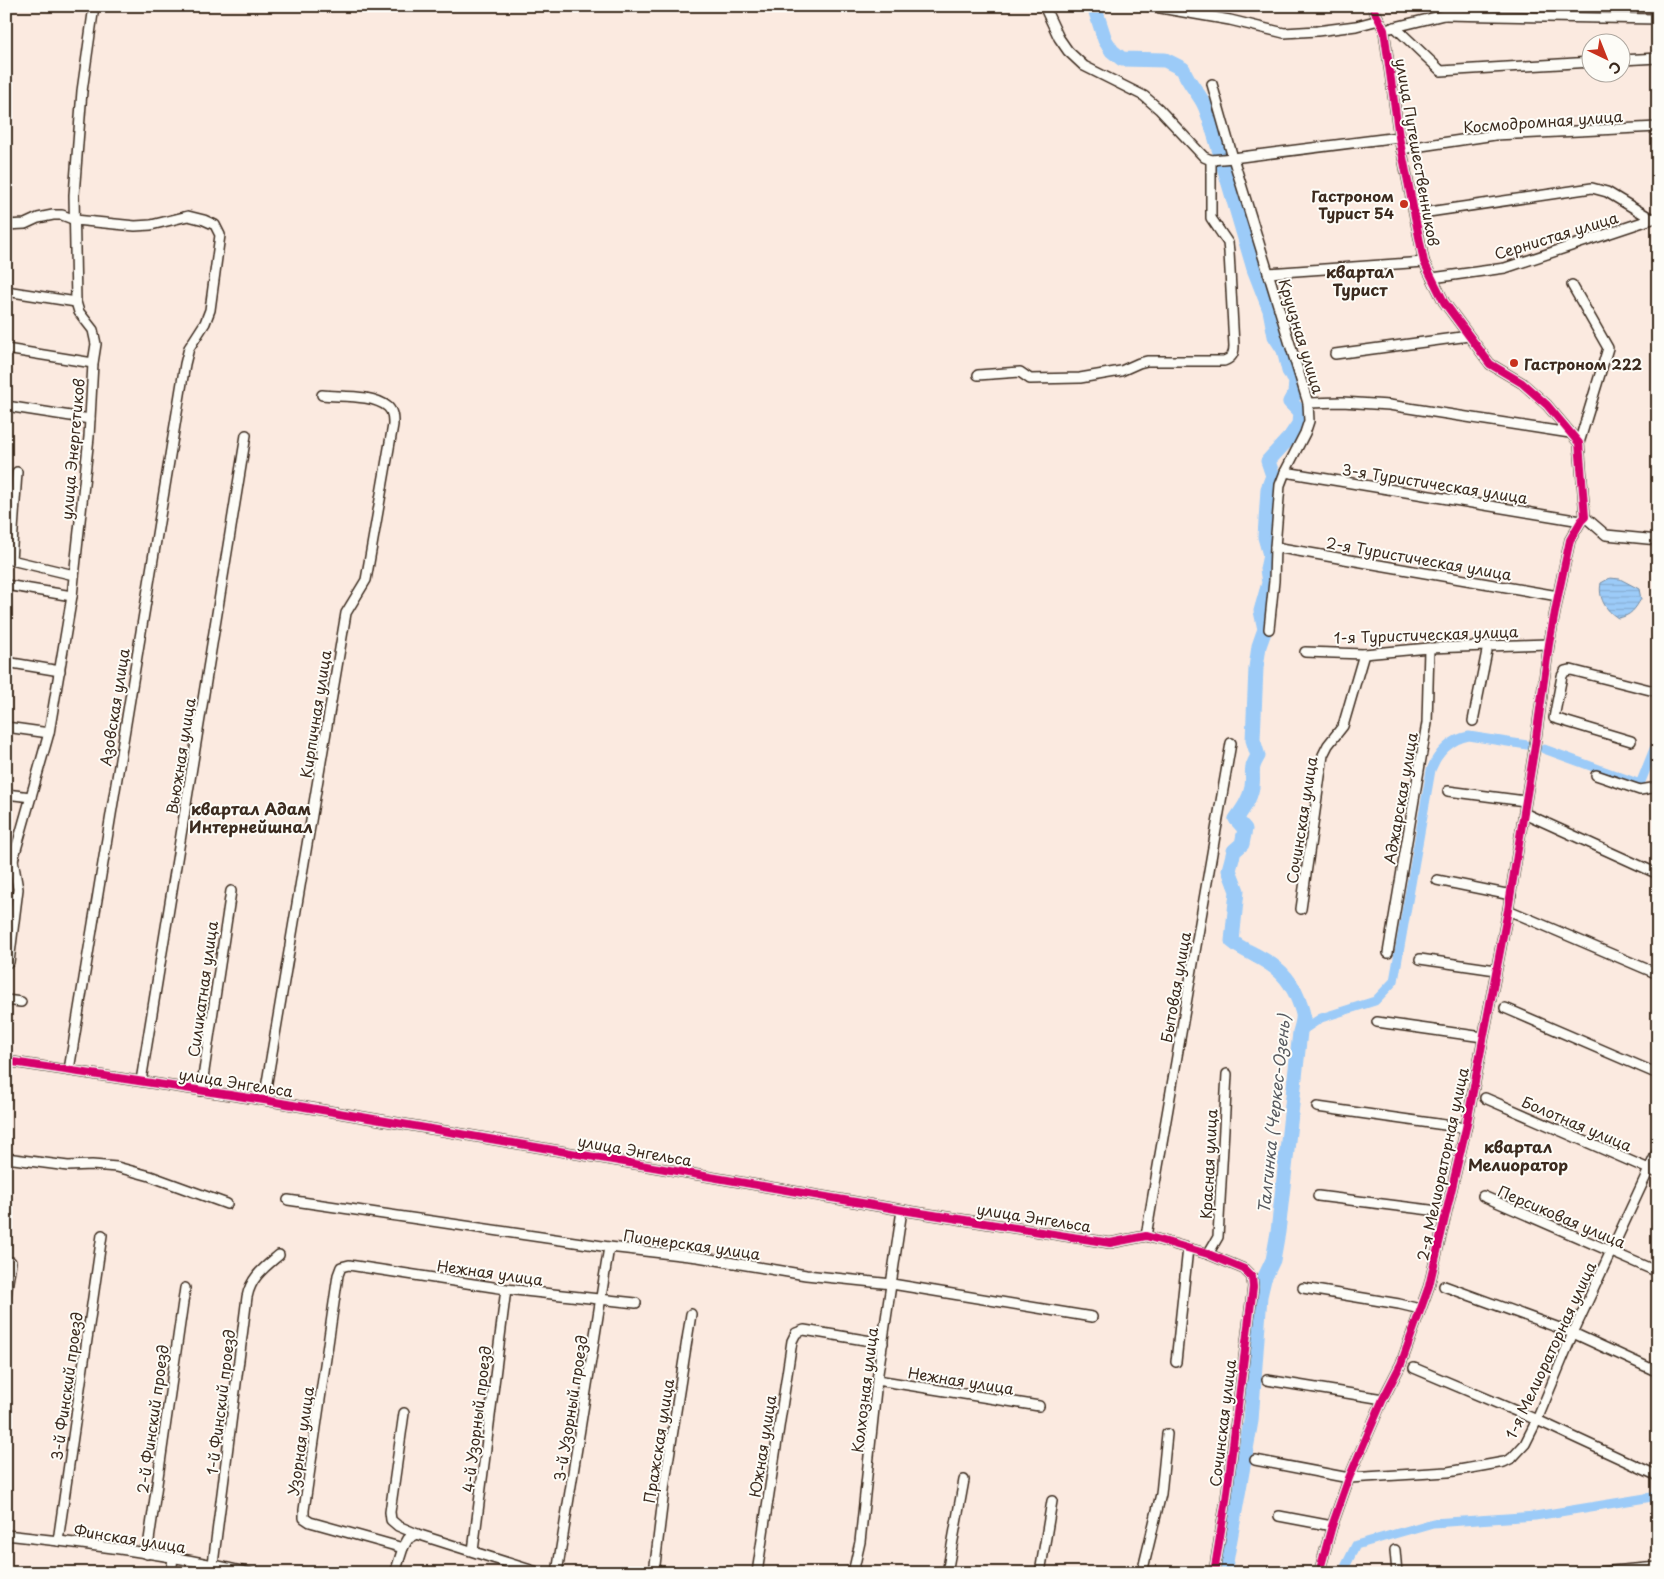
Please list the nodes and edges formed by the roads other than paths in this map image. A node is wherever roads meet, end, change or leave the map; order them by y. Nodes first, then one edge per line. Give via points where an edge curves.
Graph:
1 (94, 6) edge
2 (1044, 6) edge
3 (1149, 6) edge
4 (1372, 6) edge
5 (1461, 6) edge
6 (1444, 15) junction
7 (1658, 19) edge
8 (1379, 20) junction
9 (1395, 28) junction
10 (1384, 30) junction
11 (1658, 58) edge
12 (1632, 59) edge
13 (1582, 63) edge
14 (1212, 84) dead end
15 (1658, 127) edge
16 (1399, 137) junction
17 (1401, 149) junction
18 (1233, 158) junction
19 (1211, 160) junction
20 (1415, 214) junction
21 (1655, 218) edge
22 (75, 220) junction
23 (6, 225) edge
24 (1424, 262) junction
25 (1268, 273) junction
26 (1432, 278) junction
27 (1572, 285) dead end
28 (6, 291) edge
29 (76, 302) junction
30 (1469, 336) junction
31 (6, 349) edge
32 (1335, 354) dead end
33 (93, 363) junction
34 (978, 375) dead end
35 (322, 395) dead end
36 (1308, 403) junction
37 (6, 406) edge
38 (90, 419) junction
39 (1571, 433) junction
40 (246, 436) dead end
41 (1579, 443) junction
42 (17, 472) dead end
43 (1284, 472) junction
44 (1583, 519) junction
45 (1658, 540) edge
46 (1275, 547) junction
47 (74, 575) junction
48 (6, 585) edge
49 (72, 596) junction
50 (1558, 596) junction
51 (1269, 629) dead end
52 (1549, 644) junction
53 (1488, 646) junction
54 (1429, 648) junction
55 (1305, 652) dead end
56 (1364, 654) junction
57 (6, 662) edge
58 (60, 671) junction
59 (1658, 692) edge
60 (1540, 714) junction
61 (1554, 718) junction
62 (1473, 721) dead end
63 (6, 727) edge
64 (49, 733) junction
65 (1631, 741) dead end
66 (1231, 743) dead end
67 (1596, 775) dead end
68 (1658, 787) edge
69 (1448, 791) dead end
70 (6, 794) edge
71 (31, 797) junction
72 (1526, 801) junction
73 (1524, 813) junction
74 (10, 860) edge
75 (6, 873) edge
76 (1658, 874) edge
77 (1436, 880) dead end
78 (231, 891) dead end
79 (1511, 895) junction
80 (1301, 909) dead end
81 (1508, 910) junction
82 (1388, 953) dead end
83 (1420, 959) dead end
84 (9, 962) dead end
85 (1496, 970) junction
86 (1658, 974) edge
87 (6, 1000) edge
88 (21, 1002) dead end
89 (1505, 1008) dead end
90 (1377, 1022) dead end
91 (1483, 1037) junction
92 (6, 1061) edge
93 (69, 1070) junction
94 (1227, 1074) dead end
95 (1658, 1074) edge
96 (141, 1081) junction
97 (201, 1091) junction
98 (1485, 1098) dead end
99 (264, 1100) junction
100 (1317, 1107) dead end
101 (1466, 1128) junction
102 (1658, 1150) edge
103 (6, 1158) edge
104 (1654, 1171) edge
105 (1318, 1196) dead end
106 (1483, 1196) dead end
107 (288, 1200) dead end
108 (227, 1204) dead end
109 (902, 1210) junction
110 (1446, 1212) junction
111 (102, 1235) dead end
112 (1146, 1236) junction
113 (609, 1247) junction
114 (1188, 1248) junction
115 (1610, 1252) junction
116 (1208, 1254) junction
117 (279, 1255) dead end
118 (11, 1262) dead end
119 (341, 1267) joint
120 (1658, 1272) edge
121 (1252, 1277) joint
122 (892, 1284) junction
123 (1444, 1286) dead end
124 (185, 1288) dead end
125 (1302, 1288) dead end
126 (506, 1289) junction
127 (6, 1295) edge
128 (601, 1299) junction
129 (636, 1303) dead end
130 (1420, 1309) junction
131 (691, 1314) dead end
132 (1092, 1317) dead end
133 (1573, 1334) junction
134 (883, 1343) junction
135 (1176, 1362) dead end
136 (1414, 1368) dead end
137 (1658, 1372) edge
138 (877, 1380) junction
139 (1267, 1380) dead end
140 (1384, 1398) junction
141 (1039, 1406) dead end
142 (404, 1413) dead end
143 (1537, 1420) junction
144 (1167, 1434) dead end
145 (1255, 1460) dead end
146 (1658, 1476) edge
147 (1349, 1478) junction
148 (964, 1480) dead end
149 (1052, 1501) dead end
150 (1279, 1516) dead end
151 (1332, 1526) junction
152 (417, 1534) junction
153 (6, 1536) edge
154 (58, 1541) junction
155 (403, 1548) junction
156 (1395, 1550) dead end
157 (473, 1551) junction
158 (147, 1554) junction
159 (173, 1558) junction
160 (213, 1564) junction
161 (1658, 1567) edge
162 (171, 1573) edge
163 (250, 1573) edge
164 (395, 1573) edge
165 (540, 1573) edge
166 (557, 1573) edge
167 (654, 1573) edge
168 (757, 1573) edge
169 (853, 1573) edge
170 (947, 1573) edge
171 (1040, 1573) edge
172 (1142, 1573) edge
173 (1214, 1573) edge
174 (1319, 1573) edge
175 (1397, 1573) edge
176 (1588, 1573) edge

1 - 22 street, улица Энергетиков via 82,91
2 - 19 street via 1059,38 1084,66 1144,96 1198,152
3 - 8 street via 1284,33 1356,26
4 - 8 street, улица Путешественников
5 - 6 street
6 - 7 street
6 - 9 street
8 - 10 street, улица Путешественников
9 - 10 street
9 - 13 street via 1441,71
10 - 16 street, улица Путешественников
11 - 12 street
14 - 18 street, Круизная улица
15 - 17 street, Космодромная улица via 1495,135
16 - 17 street, улица Путешественников
16 - 18 street
17 - 20 street, улица Путешественников
18 - 19 street
18 - 25 street, Круизная улица
19 - 34 street via 1211,218 1228,243 1229,252 1234,346 1230,358 1224,361 1147,361 1121,371 1080,378 1030,378 1020,372
20 - 21 street via 1592,188 1607,192
20 - 24 street, улица Путешественников
21 - 26 street, Сернистая улица via 1505,268
22 - 23 street, Азовская улица via 53,215 25,224
22 - 29 street, улица Энергетиков
22 - 93 street, Азовская улица via 151,225 188,216 215,225 220,235 210,310 189,348 185,364
24 - 25 street
24 - 26 street, улица Путешественников
25 - 36 street, Круизная улица
26 - 30 street, улица Путешественников via 1444,302
27 - 41 street via 1608,348
28 - 29 street
29 - 33 street, улица Энергетиков via 79,312 94,330
30 - 32 street
30 - 39 street, улица Путешественников via 1490,364 1522,383
31 - 33 street
33 - 38 street, улица Энергетиков
35 - 99 street, Кирпичная улица via 378,402 388,407 393,415 393,425 366,580 346,613
36 - 39 street via 1389,404
36 - 43 street, Круизная улица via 1309,421 1305,433
37 - 38 street
38 - 47 street, улица Энергетиков
39 - 41 street, улица Путешественников
40 - 96 street, Вьюжная улица
41 - 44 street
42 - 47 street via 11,560
43 - 44 street, 3-я Туристическая улица
43 - 46 street, Круизная улица
44 - 45 street via 1606,535
44 - 50 street via 1570,540
46 - 50 street, 2-я Туристическая улица
46 - 51 street, Круизная улица
47 - 49 street, улица Энергетиков
48 - 49 street
49 - 58 street, улица Энергетиков
50 - 52 street
52 - 53 street, 1-я Туристическая улица
52 - 60 street
53 - 54 street, 1-я Туристическая улица
53 - 62 street
54 - 56 street, 1-я Туристическая улица
54 - 82 street, Аджарская улица via 1427,723
55 - 56 street, 1-я Туристическая улица
56 - 80 street, Сочинская улица via 1343,726 1323,755
57 - 58 street
58 - 64 street, улица Энергетиков
59 - 61 street via 1565,671
60 - 61 street
60 - 72 street, 2-я Мелиораторная улица
61 - 65 street
63 - 64 street
64 - 71 street, улица Энергетиков
66 - 112 street, Бытовая улица
67 - 68 street via 1640,790
69 - 72 street
70 - 71 street
71 - 74 street, улица Энергетиков
72 - 73 street, 2-я Мелиораторная улица
73 - 76 street
73 - 79 street, 2-я Мелиораторная улица
74 - 75 street, улица Энергетиков
74 - 84 street via 18,889
77 - 79 street
78 - 97 street, Силикатная улица
79 - 81 street, 2-я Мелиораторная улица
81 - 85 street, 2-я Мелиораторная улица
81 - 86 street
83 - 85 street
85 - 91 street, 2-я Мелиораторная улица
87 - 88 street
89 - 95 street
90 - 91 street
91 - 101 street, 2-я Мелиораторная улица
92 - 93 street, улица Энгельса
93 - 96 street, улица Энгельса
94 - 116 street, Красная улица via 1218,1237
96 - 97 street, улица Энгельса
97 - 99 street, улица Энгельса
98 - 104 street, Болотная улица
99 - 109 street, улица Энгельса
100 - 101 street
101 - 110 street, 2-я Мелиораторная улица
102 - 104 street, 1-я Мелиораторная улица
103 - 108 street via 117,1168 150,1176
104 - 115 street, 1-я Мелиораторная улица
105 - 110 street
106 - 115 street, Персиковая улица
107 - 113 street, Пионерская улица
109 - 112 street, улица Энгельса via 1110,1243
109 - 122 street, Колхозная улица
110 - 130 street, 2-я Мелиораторная улица via 1429,1286
111 - 154 street, 3-й Финский проезд
112 - 114 street, улица Энгельса
113 - 122 street, Пионерская улица
113 - 128 street, 3-й Узорный проезд
114 - 116 street, улица Энгельса
114 - 135 street
115 - 120 street, Персиковая улица
115 - 133 street, 1-я Мелиораторная улица
116 - 121 street, улица Энгельса via 1244,1269
117 - 160 street, 1-й Финский проезд via 256,1274 249,1286
118 - 127 street
119 - 126 street, Нежная улица via 349,1265
119 - 155 street, Узорная улица via 304,1518
121 - 173 street, Сочинская улица via 1226,1500
122 - 132 street, Пионерская улица
122 - 134 street, Колхозная улица
123 - 133 street
124 - 158 street, 2-й Финский проезд
125 - 130 street
126 - 128 street, Нежная улица
126 - 157 street, 4-й Узорный проезд
128 - 129 street, Нежная улица
128 - 166 street, 3-й Узорный проезд
130 - 140 street, 2-я Мелиораторная улица via 1401,1364
131 - 167 street, Пражская улица
133 - 137 street
133 - 143 street, 1-я Мелиораторная улица
134 - 138 street, Колхозная улица
134 - 168 street, Южная улица via 804,1330 796,1333 792,1340
136 - 143 street
138 - 141 street, Нежная улица
138 - 169 street, Колхозная улица via 860,1542
139 - 140 street
140 - 147 street, 2-я Мелиораторная улица
142 - 152 street via 390,1512 391,1520 398,1526
143 - 146 street
143 - 147 street, 1-я Мелиораторная улица via 1525,1444 1504,1462 1448,1472
144 - 172 street via 1162,1494
145 - 147 street, 1-я Мелиораторная улица
147 - 151 street, 2-я Мелиораторная улица
148 - 170 street
149 - 171 street
150 - 151 street
151 - 174 street, 2-я Мелиораторная улица
152 - 155 street via 408,1539
152 - 157 street
153 - 154 street, Финская улица
154 - 158 street, Финская улица
155 - 164 street
156 - 175 street
157 - 165 street
158 - 159 street, Финская улица
159 - 160 street, Финская улица
159 - 162 street
160 - 163 street, Финская улица
161 - 176 street

